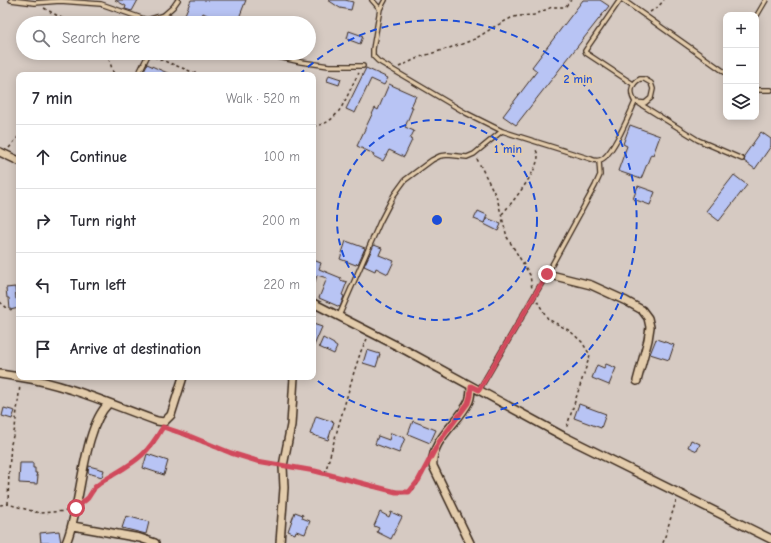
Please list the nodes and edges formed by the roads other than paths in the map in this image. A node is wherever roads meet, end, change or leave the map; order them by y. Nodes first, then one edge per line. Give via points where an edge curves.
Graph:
1 (11, 0) edge
2 (178, 0) edge
3 (372, 0) edge
4 (385, 0) edge
5 (620, 0) edge
6 (623, 0) edge
7 (766, 0) edge
8 (380, 9) junction
9 (759, 12) edge
10 (164, 15) edge
11 (132, 16) edge
12 (146, 60) edge
13 (292, 60) edge
14 (363, 66) road end
15 (723, 71) edge
16 (140, 72) edge
17 (634, 84) junction
18 (759, 90) edge
19 (771, 90) edge
20 (635, 102) junction
21 (640, 104) junction
22 (502, 131) junction
23 (2, 153) edge
24 (742, 159) dead end
25 (16, 160) edge
26 (599, 161) junction
27 (547, 274) junction
28 (316, 305) edge
29 (339, 317) junction
30 (0, 374) edge
31 (16, 376) edge
32 (36, 380) edge
33 (182, 380) edge
34 (294, 380) edge
35 (637, 381) dead end
36 (471, 386) junction
37 (479, 390) junction
38 (108, 404) junction
39 (73, 526) junction
40 (771, 539) edge
41 (66, 543) edge
42 (155, 543) edge
43 (280, 543) edge
44 (470, 543) edge

1 - 11 lane via 101,4
2 - 10 lane
3 - 8 lane
4 - 8 lane
5 - 17 lane via 585,51
6 - 15 lane
7 - 9 lane
8 - 22 lane via 373,56 466,113
12 - 16 lane
13 - 14 lane via 329,66
17 - 20 lane via 632,93
17 - 21 lane via 644,79 653,86 652,98
18 - 19 lane
20 - 21 lane
20 - 26 lane via 613,148
21 - 24 lane via 698,140
22 - 26 lane
22 - 29 lane via 474,154 467,157 440,156 405,180 380,222
23 - 25 street
26 - 27 lane via 600,175
27 - 35 street via 590,285 642,310 648,318 650,327
27 - 37 lane
28 - 29 street
29 - 36 street
30 - 31 street
32 - 38 street via 65,387
33 - 38 street via 171,415 164,422
34 - 43 street via 284,466
36 - 37 street
36 - 44 street via 468,403 439,442 432,458 433,466
37 - 40 street via 563,436
38 - 39 street via 103,409 90,439
39 - 41 street
39 - 42 street

